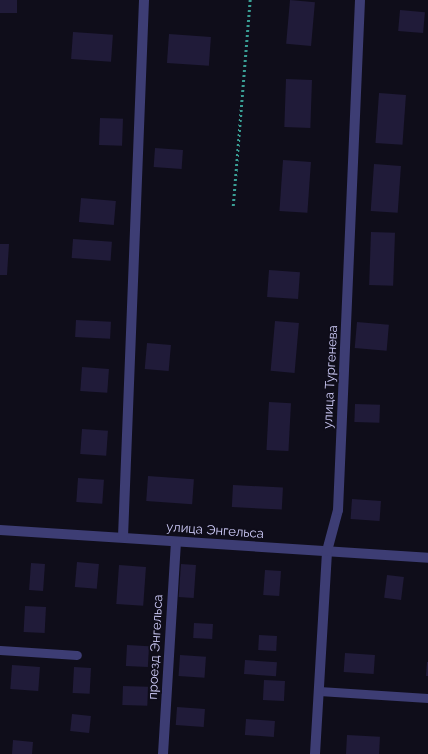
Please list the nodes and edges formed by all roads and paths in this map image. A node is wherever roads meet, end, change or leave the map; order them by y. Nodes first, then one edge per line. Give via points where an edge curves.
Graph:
1 (144, 0) edge
2 (250, 0) edge
3 (360, 0) edge
4 (233, 206) dead end
5 (0, 530) edge
6 (123, 537) junction
7 (176, 542) junction
8 (327, 551) junction
9 (428, 558) edge
10 (0, 650) edge
11 (77, 655) dead end
12 (319, 691) junction
13 (428, 698) edge
14 (163, 754) edge
15 (315, 754) edge

1 - 6 street
2 - 4 path
3 - 8 street, улица Тургенева via 338,510
5 - 6 street, улица Энгельса
6 - 7 street, улица Энгельса
7 - 8 street, улица Энгельса
7 - 14 street, проезд Энгельса
8 - 9 street, улица Энгельса
8 - 12 street, улица Тургенева
10 - 11 lane
12 - 13 lane
12 - 15 street, улица Тургенева

